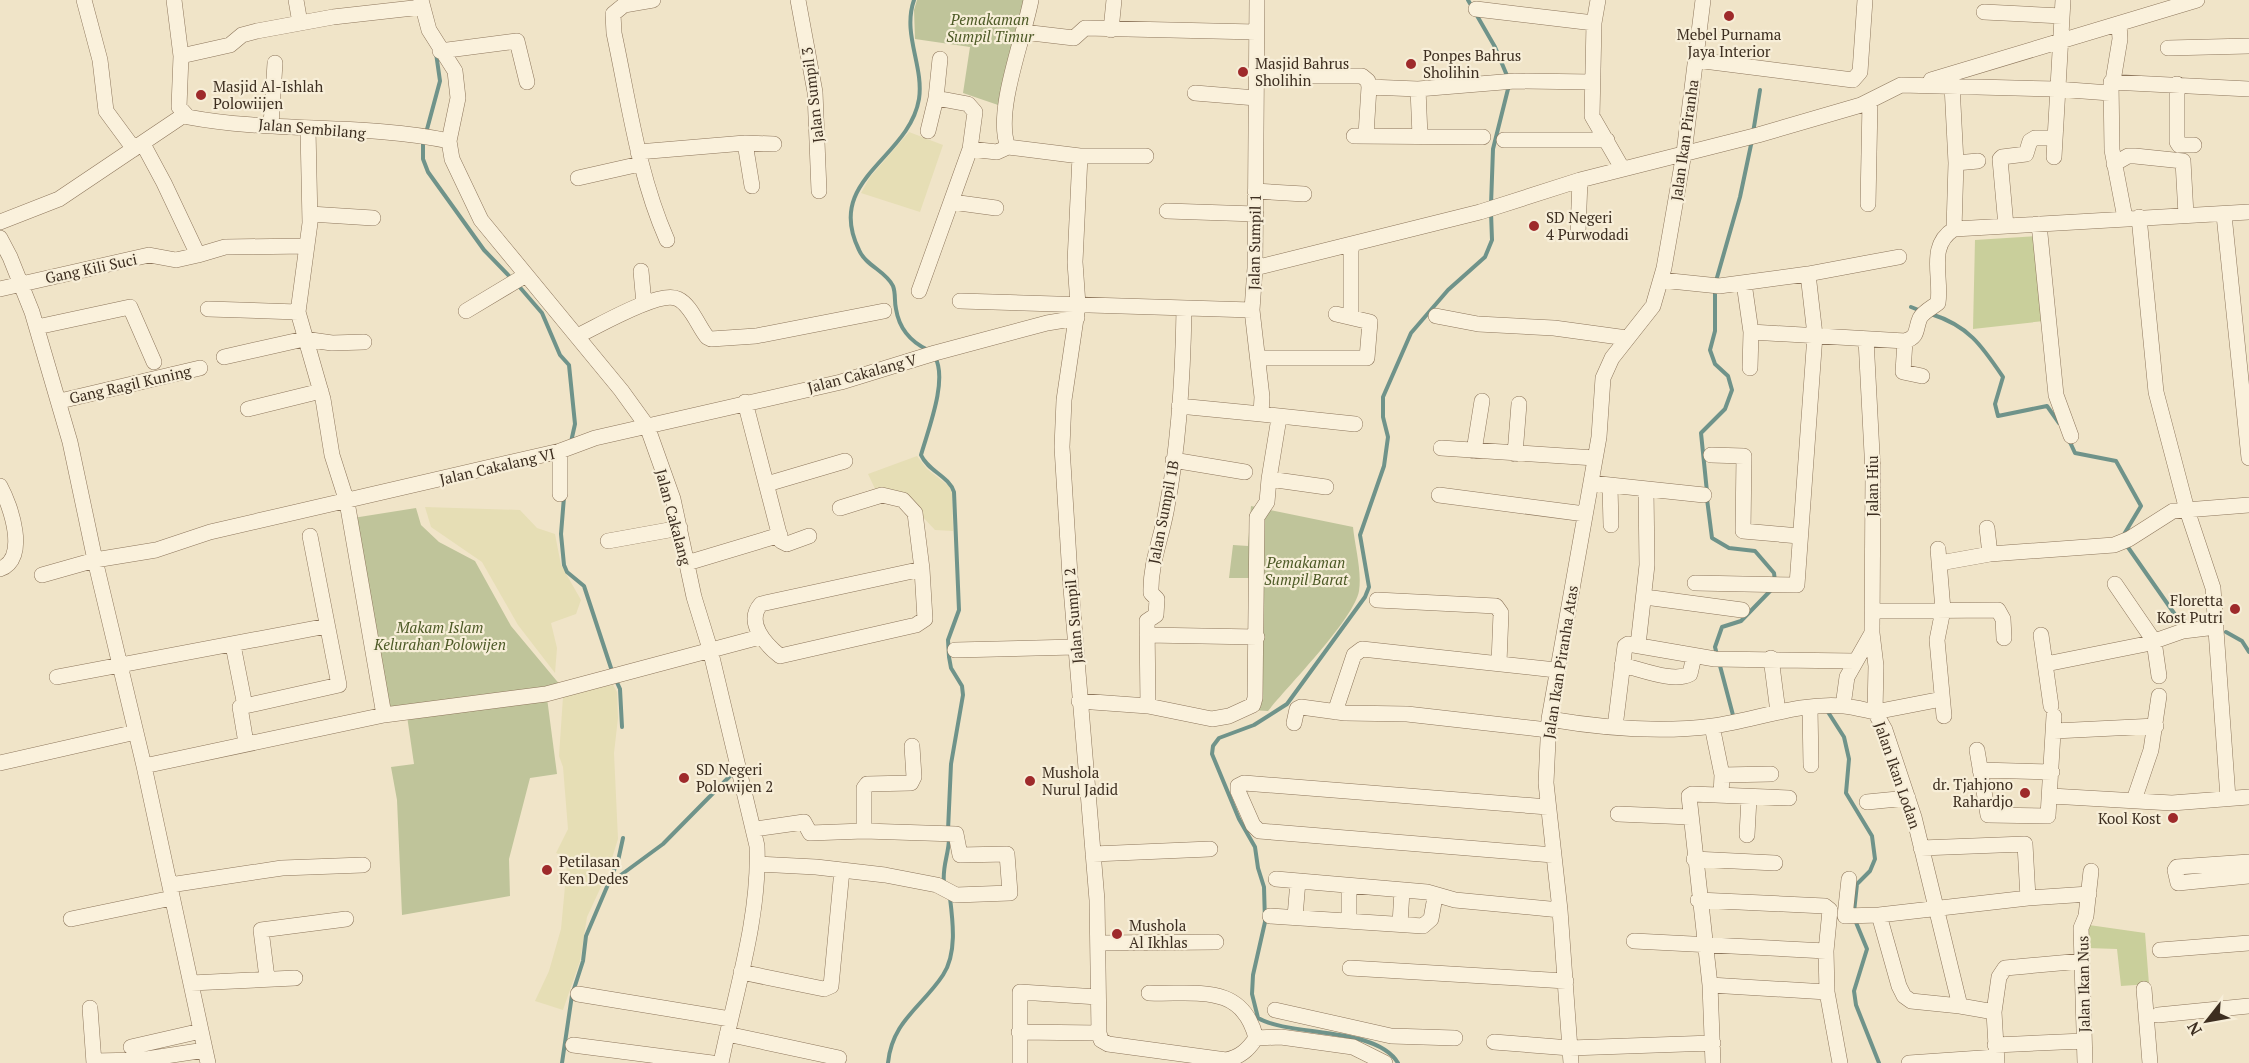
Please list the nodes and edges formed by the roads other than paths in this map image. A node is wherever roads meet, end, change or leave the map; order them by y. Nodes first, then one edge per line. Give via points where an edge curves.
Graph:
1 (84, 0) edge
2 (174, 0) edge
3 (296, 0) edge
4 (653, 0) edge
5 (798, 0) edge
6 (1031, 0) edge
7 (1113, 0) edge
8 (1257, 0) edge
9 (1598, 0) edge
10 (1703, 0) edge
11 (1865, 0) edge
12 (2063, 0) edge
13 (2197, 0) edge
14 (624, 3) edge
15 (419, 5) edge
16 (1476, 9) dead end
17 (1984, 12) dead end
18 (2062, 16) junction
19 (300, 23) junction
20 (1594, 23) junction
21 (2119, 24) junction
22 (1111, 30) junction
23 (1023, 32) junction
24 (1256, 32) junction
25 (2060, 42) junction
26 (2249, 46) edge
27 (2168, 48) dead end
28 (440, 51) junction
29 (181, 56) junction
30 (940, 60) dead end
31 (1695, 60) junction
32 (275, 63) dead end
33 (1257, 76) junction
34 (527, 82) dead end
35 (1592, 82) junction
36 (1920, 84) junction
37 (2177, 84) junction
38 (1952, 85) junction
39 (1369, 87) junction
40 (2112, 87) junction
41 (1418, 89) junction
42 (2056, 89) junction
43 (2249, 89) edge
44 (1195, 93) dead end
45 (936, 98) junction
46 (1256, 98) junction
47 (1872, 100) junction
48 (184, 115) junction
49 (271, 125) junction
50 (308, 129) junction
51 (928, 132) dead end
52 (1420, 136) junction
53 (1483, 137) dead end
54 (2055, 138) junction
55 (1504, 140) dead end
56 (449, 141) junction
57 (1606, 141) junction
58 (745, 143) junction
59 (774, 144) dead end
60 (1007, 144) junction
61 (2194, 145) dead end
62 (138, 146) junction
63 (970, 149) junction
64 (1684, 153) junction
65 (1080, 156) junction
66 (1146, 156) dead end
67 (2054, 157) dead end
68 (639, 158) junction
69 (1978, 161) dead end
70 (1956, 163) junction
71 (2115, 164) junction
72 (1622, 168) junction
73 (578, 177) dead end
74 (1580, 180) junction
75 (752, 186) dead end
76 (819, 191) dead end
77 (1255, 191) junction
78 (1304, 194) dead end
79 (952, 202) junction
80 (1868, 204) dead end
81 (996, 208) dead end
82 (1167, 211) dead end
83 (2249, 212) edge
84 (310, 214) junction
85 (1256, 214) junction
86 (2186, 215) junction
87 (2224, 215) junction
88 (2132, 217) junction
89 (373, 219) dead end
90 (0, 222) edge
91 (2039, 224) junction
92 (2006, 226) junction
93 (1954, 229) junction
94 (1578, 232) dead end
95 (0, 238) edge
96 (667, 240) dead end
97 (1351, 245) junction
98 (307, 246) junction
99 (198, 255) junction
100 (1899, 257) dead end
101 (5, 259) edge
102 (1256, 268) junction
103 (641, 271) dead end
104 (1808, 274) junction
105 (519, 279) junction
106 (1661, 280) junction
107 (20, 283) junction
108 (1744, 283) junction
109 (0, 290) edge
110 (919, 291) dead end
111 (960, 301) dead end
112 (644, 304) junction
113 (208, 309) dead end
114 (1184, 309) junction
115 (1252, 310) junction
116 (466, 311) dead end
117 (884, 311) dead end
118 (1078, 311) junction
119 (298, 312) junction
120 (1436, 316) dead end
121 (37, 327) junction
122 (1751, 332) junction
123 (1815, 335) junction
124 (577, 336) junction
125 (1627, 338) junction
126 (304, 339) junction
127 (1866, 339) junction
128 (1905, 340) junction
129 (364, 342) dead end
130 (224, 357) dead end
131 (1259, 358) junction
132 (154, 362) dead end
133 (200, 368) dead end
134 (1750, 368) dead end
135 (1922, 376) dead end
136 (321, 391) junction
137 (60, 401) junction
138 (1482, 401) dead end
139 (745, 402) junction
140 (1520, 404) dead end
141 (1179, 406) junction
142 (248, 410) dead end
143 (1261, 412) junction
144 (1279, 418) junction
145 (1355, 424) dead end
146 (647, 426) junction
147 (2071, 436) dead end
148 (1442, 448) dead end
149 (566, 450) junction
150 (1473, 451) junction
151 (1515, 454) junction
152 (1711, 455) dead end
153 (1595, 458) junction
154 (2249, 458) edge
155 (1173, 460) junction
156 (845, 462) dead end
157 (1245, 472) dead end
158 (1269, 479) junction
159 (1591, 483) junction
160 (768, 484) junction
161 (0, 486) edge
162 (1610, 486) junction
163 (1326, 488) dead end
164 (1646, 490) junction
165 (560, 494) dead end
166 (1439, 495) dead end
167 (1704, 495) dead end
168 (347, 502) junction
169 (2249, 505) edge
170 (840, 508) dead end
171 (2187, 510) junction
172 (1585, 514) junction
173 (1611, 525) dead end
174 (680, 528) junction
175 (1987, 528) dead end
176 (780, 535) junction
177 (310, 536) dead end
178 (809, 536) dead end
179 (1799, 536) junction
180 (608, 541) dead end
181 (1990, 554) junction
182 (95, 560) junction
183 (687, 563) junction
184 (0, 569) edge
185 (922, 569) junction
186 (42, 575) dead end
187 (1695, 583) dead end
188 (2115, 584) dead end
189 (1645, 597) junction
190 (1377, 600) dead end
191 (1742, 610) dead end
192 (1943, 610) junction
193 (1872, 611) junction
194 (327, 626) junction
195 (2216, 627) junction
196 (1872, 633) junction
197 (1147, 634) junction
198 (2041, 635) dead end
199 (760, 637) junction
200 (1257, 637) junction
201 (2004, 638) dead end
202 (2154, 641) junction
203 (233, 645) junction
204 (1638, 645) junction
205 (1075, 647) junction
206 (710, 649) junction
207 (955, 650) dead end
208 (1694, 656) junction
209 (1772, 658) junction
210 (1854, 661) junction
211 (1499, 663) junction
212 (2046, 664) junction
213 (1622, 665) junction
214 (120, 666) junction
215 (1556, 670) junction
216 (2159, 676) dead end
217 (57, 677) dead end
218 (2159, 696) dead end
219 (1942, 699) junction
220 (1079, 701) junction
221 (245, 706) junction
222 (1148, 706) junction
223 (1843, 706) junction
224 (1809, 711) junction
225 (1335, 712) junction
226 (1778, 712) junction
227 (1875, 712) junction
228 (384, 715) junction
229 (1944, 716) dead end
230 (2053, 717) junction
231 (1294, 723) dead end
232 (1548, 724) junction
233 (1712, 726) junction
234 (2156, 726) junction
235 (1615, 728) junction
236 (136, 732) junction
237 (245, 737) dead end
238 (912, 746) dead end
239 (1977, 750) dead end
240 (0, 763) edge
241 (1811, 765) dead end
242 (144, 766) junction
243 (1980, 770) junction
244 (2052, 772) junction
245 (1771, 774) dead end
246 (1722, 776) junction
247 (1721, 795) junction
248 (2051, 796) junction
249 (2249, 796) edge
250 (1749, 798) junction
251 (1789, 798) dead end
252 (1908, 798) junction
253 (2228, 798) junction
254 (2134, 800) junction
255 (1866, 802) dead end
256 (1548, 807) junction
257 (1618, 814) dead end
258 (1690, 817) junction
259 (755, 829) junction
260 (864, 831) junction
261 (1747, 835) dead end
262 (1922, 848) junction
263 (1210, 849) dead end
264 (1093, 854) junction
265 (1553, 855) junction
266 (1694, 859) junction
267 (2249, 862) edge
268 (1774, 863) dead end
269 (758, 864) junction
270 (363, 865) dead end
271 (842, 870) junction
272 (2091, 871) dead end
273 (2249, 876) edge
274 (1276, 879) dead end
275 (1850, 879) dead end
276 (1298, 881) junction
277 (1349, 887) junction
278 (1402, 891) junction
279 (171, 892) junction
280 (2090, 894) junction
281 (1436, 897) junction
282 (2028, 898) junction
283 (1698, 900) junction
284 (1936, 909) junction
285 (1560, 910) junction
286 (1270, 915) dead end
287 (1879, 915) junction
288 (1295, 917) junction
289 (71, 919) dead end
290 (346, 919) dead end
291 (1348, 921) junction
292 (1400, 924) junction
293 (1634, 941) dead end
294 (1216, 942) dead end
295 (1099, 943) junction
296 (2249, 943) edge
297 (1704, 944) junction
298 (2160, 950) dead end
299 (1826, 951) junction
300 (2082, 961) junction
301 (1350, 968) dead end
302 (741, 972) junction
303 (267, 978) junction
304 (295, 978) dead end
305 (1566, 981) junction
306 (191, 983) junction
307 (1710, 985) junction
308 (2144, 989) dead end
309 (1827, 992) junction
310 (1149, 993) dead end
311 (578, 994) dead end
312 (1098, 997) junction
313 (1960, 1006) junction
314 (2249, 1006) edge
315 (90, 1008) dead end
316 (1275, 1010) dead end
317 (1994, 1012) junction
318 (2158, 1015) dead end
319 (728, 1027) junction
320 (201, 1031) junction
321 (1019, 1032) junction
322 (1099, 1033) junction
323 (1256, 1038) junction
324 (1455, 1038) dead end
325 (2084, 1041) junction
326 (1494, 1042) dead end
327 (1713, 1043) junction
328 (573, 1045) dead end
329 (131, 1047) dead end
330 (1387, 1053) edge
331 (1996, 1055) edge
332 (1137, 1056) edge
333 (1571, 1056) edge
334 (206, 1057) edge
335 (839, 1058) dead end
336 (1195, 1059) edge
337 (94, 1062) edge
338 (712, 1063) edge
339 (721, 1063) edge
340 (1020, 1063) edge
341 (1713, 1063) edge
342 (1840, 1063) edge
343 (1909, 1063) edge
344 (2085, 1063) edge
345 (2150, 1063) edge

1 - 62 street via 100,60 105,109
2 - 29 street
3 - 19 street
4 - 14 street
5 - 76 street, Jalan Sumpil 3 via 815,92
6 - 23 street
7 - 22 street
8 - 24 street, Jalan Sumpil 1
9 - 20 street
10 - 31 street, Jalan Ikan Piranha
11 - 31 street via 1860,72 1852,80
12 - 18 street
13 - 21 street
14 - 68 street via 613,13 614,33
15 - 19 street
15 - 28 street, Jalan Cakalang
16 - 20 street
17 - 18 street
18 - 25 street
19 - 29 street via 242,35 230,45
20 - 35 street
21 - 25 street
21 - 40 street
22 - 23 street via 1084,28 1074,38
22 - 24 street
23 - 60 street via 1010,88 1005,123
24 - 33 street, Jalan Sumpil 1
25 - 36 street
25 - 42 street
26 - 27 street
28 - 34 street via 517,41
28 - 56 street, Jalan Cakalang via 455,71 458,87
29 - 48 street via 179,103
30 - 45 street
31 - 64 street, Jalan Ikan Piranha
32 - 49 street
33 - 39 street via 1362,76
33 - 46 street, Jalan Sumpil 1
35 - 41 street via 1515,81
35 - 57 street via 1592,116
36 - 38 street
36 - 47 street via 1894,87
37 - 40 street
37 - 43 street
37 - 61 street via 2177,142
38 - 42 street
38 - 70 street
39 - 41 street
39 - 52 street via 1360,136
40 - 42 street
40 - 71 street
41 - 52 street
42 - 54 street
44 - 46 street
45 - 51 street
45 - 63 street via 974,108
46 - 77 street, Jalan Sumpil 1
47 - 64 street
47 - 80 street
48 - 49 street, Jalan Sembilang
48 - 62 street
49 - 50 street, Jalan Sembilang
50 - 56 street, Jalan Sembilang
50 - 84 street
52 - 53 street
54 - 67 street
54 - 92 street via 2035,138 2026,154 2000,159
55 - 57 street
56 - 105 street, Jalan Cakalang via 452,159 481,220
57 - 72 street
58 - 59 street
58 - 68 street
58 - 75 street
60 - 63 street via 997,152
60 - 65 street
62 - 90 street via 59,199
62 - 99 street via 164,183
63 - 79 street
64 - 72 street
64 - 106 street, Jalan Ikan Piranha
65 - 66 street
65 - 118 street, Jalan Sumpil 2 via 1075,262
68 - 73 street
68 - 96 street via 651,204
69 - 70 street
70 - 93 street
71 - 86 street via 2128,156 2183,161
71 - 88 street
72 - 74 street
74 - 94 street
74 - 97 street via 1496,208
77 - 78 street
77 - 85 street, Jalan Sumpil 1
79 - 81 street
79 - 110 street
82 - 85 street
83 - 87 street
84 - 89 street
84 - 98 street
85 - 102 street, Jalan Sumpil 1
86 - 87 street
86 - 88 street
87 - 154 street
88 - 91 street
88 - 171 street via 2156,392
91 - 92 street
91 - 147 street via 2056,394
92 - 93 street
93 - 128 street via 1944,235 1938,248 1939,300 1916,335
95 - 101 street
97 - 102 street
97 - 131 street via 1344,315 1370,322 1367,358
98 - 99 street, Gang Kili Suci via 225,247
98 - 119 street
99 - 107 street, Gang Kili Suci via 177,260 149,255
100 - 104 street
101 - 107 street
102 - 115 street, Jalan Sumpil 1
103 - 112 street
104 - 108 street
104 - 123 street
105 - 116 street
105 - 124 street, Jalan Cakalang
106 - 108 street via 1715,286
106 - 125 street, Jalan Ikan Piranha Atas via 1653,306
107 - 109 street, Gang Kili Suci
107 - 121 street
108 - 122 street
111 - 118 street
112 - 117 street via 668,296 677,298 711,339 756,336
112 - 124 street
113 - 119 street
114 - 115 street, Jalan Sumpil 1
114 - 118 street, Jalan Sumpil 1
114 - 141 street, Jalan Sumpil 1B
115 - 131 street
118 - 139 street, Jalan Cakalang V via 841,382
118 - 205 street, Jalan Sumpil 2 via 1064,400 1062,447
119 - 126 street
120 - 125 street via 1478,324 1554,328
121 - 132 street via 130,308
121 - 137 street
122 - 123 street
122 - 134 street
123 - 127 street
123 - 179 street
124 - 146 street, Jalan Cakalang
125 - 153 street, Jalan Ikan Piranha Atas via 1612,358 1604,378
126 - 129 street
126 - 130 street
126 - 136 street
127 - 128 street
127 - 193 street, Jalan Hiu via 1874,473
128 - 135 street via 1903,372
131 - 143 street
133 - 137 street, Gang Ragil Kuning
136 - 142 street
136 - 168 street via 332,455
137 - 182 street
138 - 150 street
139 - 146 street, Jalan Cakalang V
139 - 160 street
140 - 151 street
141 - 143 street via 1214,403
141 - 155 street, Jalan Sumpil 1B
143 - 144 street
144 - 145 street
144 - 158 street
146 - 149 street, Jalan Cakalang VI via 595,438
146 - 174 street, Jalan Cakalang
148 - 150 street
149 - 165 street
149 - 168 street, Jalan Cakalang VI
150 - 151 street
151 - 153 street
152 - 179 street via 1744,456 1744,532
153 - 159 street, Jalan Ikan Piranha Atas
155 - 157 street
155 - 197 street, Jalan Sumpil 1B via 1151,576 1157,613 1147,620
156 - 160 street
158 - 163 street
158 - 200 street via 1267,502 1257,517
159 - 162 street
159 - 172 street, Jalan Ikan Piranha Atas
160 - 176 street
161 - 184 street via 7,502 16,552 11,563
162 - 164 street
162 - 173 street
164 - 167 street
164 - 189 street
166 - 172 street
168 - 182 street, Jalan Cakalang VI via 210,532 156,550
168 - 228 street
169 - 171 street
170 - 185 street via 882,495 903,500 915,513
171 - 181 street via 2173,511 2124,541
171 - 195 street via 2213,588
172 - 215 street, Jalan Ikan Piranha Atas
174 - 180 street
174 - 183 street, Jalan Cakalang
175 - 181 street
176 - 178 street via 786,544
176 - 183 street
177 - 194 street
179 - 187 street via 1798,584 1777,587
181 - 192 street via 1939,556
182 - 186 street, Jalan Cakalang VI
182 - 214 street
183 - 206 street, Jalan Cakalang
185 - 199 street via 761,603 755,617
185 - 199 street via 926,614 916,625 780,656
188 - 202 street
189 - 191 street
189 - 204 street
190 - 211 street via 1498,607
192 - 193 street
192 - 201 street via 1999,611
192 - 219 street via 1936,640
193 - 196 street, Jalan Hiu
194 - 203 street
194 - 221 street via 337,687
195 - 202 street via 2183,631
195 - 253 street
196 - 210 street
196 - 227 street, Jalan Hiu
197 - 200 street
197 - 222 street, Jalan Sumpil 1B
198 - 212 street
199 - 206 street
200 - 222 street via 1252,705 1224,718 1212,719
202 - 212 street
202 - 216 street
203 - 214 street
203 - 221 street
204 - 208 street
204 - 213 street via 1625,646
205 - 207 street
205 - 220 street, Jalan Sumpil 2
206 - 228 street via 546,694
206 - 259 street, Jalan Cakalang
208 - 209 street
208 - 213 street via 1686,676
209 - 210 street
209 - 226 street
210 - 223 street via 1847,677
211 - 215 street
211 - 225 street via 1357,650
212 - 230 street
213 - 235 street
214 - 217 street
214 - 236 street
215 - 232 street, Jalan Ikan Piranha Atas
218 - 234 street
219 - 227 street
219 - 229 street
220 - 222 street
220 - 264 street, Jalan Sumpil 2
221 - 237 street via 240,707
223 - 224 street, Jalan Ikan Lodan
223 - 227 street, Jalan Ikan Lodan
224 - 226 street, Jalan Ikan Lodan
224 - 241 street
225 - 231 street, Jalan Ikan Lodan via 1300,707
225 - 232 street, Jalan Ikan Lodan
226 - 233 street, Jalan Ikan Lodan
227 - 252 street, Jalan Ikan Lodan via 1886,730
228 - 242 street
230 - 234 street
230 - 244 street
232 - 235 street, Jalan Ikan Lodan
232 - 256 street, Jalan Ikan Piranha Atas
233 - 235 street, Jalan Ikan Lodan
233 - 246 street
234 - 254 street
236 - 240 street
236 - 242 street
238 - 260 street via 914,777 910,783 867,784 864,788
239 - 243 street
242 - 279 street
243 - 244 street
243 - 248 street via 1990,816 2048,816
244 - 248 street
245 - 246 street
246 - 247 street
247 - 250 street
247 - 258 street via 1689,795
248 - 254 street
249 - 253 street
250 - 251 street
250 - 261 street
252 - 255 street
252 - 262 street, Jalan Ikan Lodan
253 - 254 street via 2163,803
256 - 265 street, Jalan Ikan Piranha Atas
256 - 265 street via 1244,783 1238,786 1259,831
257 - 258 street
258 - 266 street
259 - 260 street via 804,822 809,833
259 - 269 street, Jalan Cakalang
260 - 271 street via 948,834 958,836 960,855 1007,854 1010,893 956,895 946,889 885,875
262 - 282 street via 2025,844
262 - 284 street, Jalan Ikan Lodan
263 - 264 street
264 - 295 street, Jalan Sumpil 2
265 - 285 street, Jalan Ikan Piranha Atas
266 - 268 street
266 - 283 street
267 - 273 street via 2175,870 2178,883
269 - 271 street
269 - 302 street, Jalan Cakalang
270 - 279 street via 282,868
271 - 302 street via 831,986 824,989
272 - 280 street, Jalan Ikan Nus
274 - 276 street
275 - 287 street via 1844,915
276 - 277 street
276 - 288 street
277 - 278 street
277 - 291 street
278 - 281 street via 1427,892
278 - 292 street
279 - 289 street
279 - 306 street
280 - 282 street
280 - 300 street, Jalan Ikan Nus via 2081,928
281 - 285 street
281 - 292 street via 1427,925
282 - 284 street
283 - 297 street
283 - 299 street via 1825,906 1831,915
284 - 287 street
284 - 313 street, Jalan Ikan Lodan
285 - 305 street, Jalan Ikan Piranha Atas
286 - 288 street
287 - 313 street via 1904,996 1911,1001
288 - 291 street
290 - 303 street via 261,930
291 - 292 street
293 - 297 street
294 - 295 street
295 - 312 street, Jalan Sumpil 2
296 - 298 street
297 - 299 street
297 - 307 street
299 - 309 street
300 - 317 street via 2005,969 2000,973
300 - 325 street, Jalan Ikan Nus
301 - 305 street
302 - 319 street, Jalan Cakalang
303 - 304 street
303 - 306 street
305 - 333 street, Jalan Ikan Piranha Atas
306 - 320 street
307 - 309 street
307 - 327 street
308 - 345 street
309 - 342 street
310 - 323 street via 1232,999 1252,1023
311 - 319 street
312 - 321 street via 1020,992
312 - 322 street, Jalan Sumpil 2
313 - 317 street
314 - 318 street
315 - 337 street
316 - 330 street
317 - 331 street
319 - 335 street
319 - 339 street, Jalan Cakalang
320 - 329 street
320 - 334 street
321 - 322 street
321 - 340 street
322 - 332 street via 1105,1043
323 - 330 street via 1281,1037
323 - 336 street via 1238,1057
324 - 330 street
325 - 331 street
325 - 344 street, Jalan Ikan Nus
326 - 333 street
327 - 333 street
327 - 341 street
328 - 338 street
331 - 343 street
332 - 336 street
334 - 337 street

